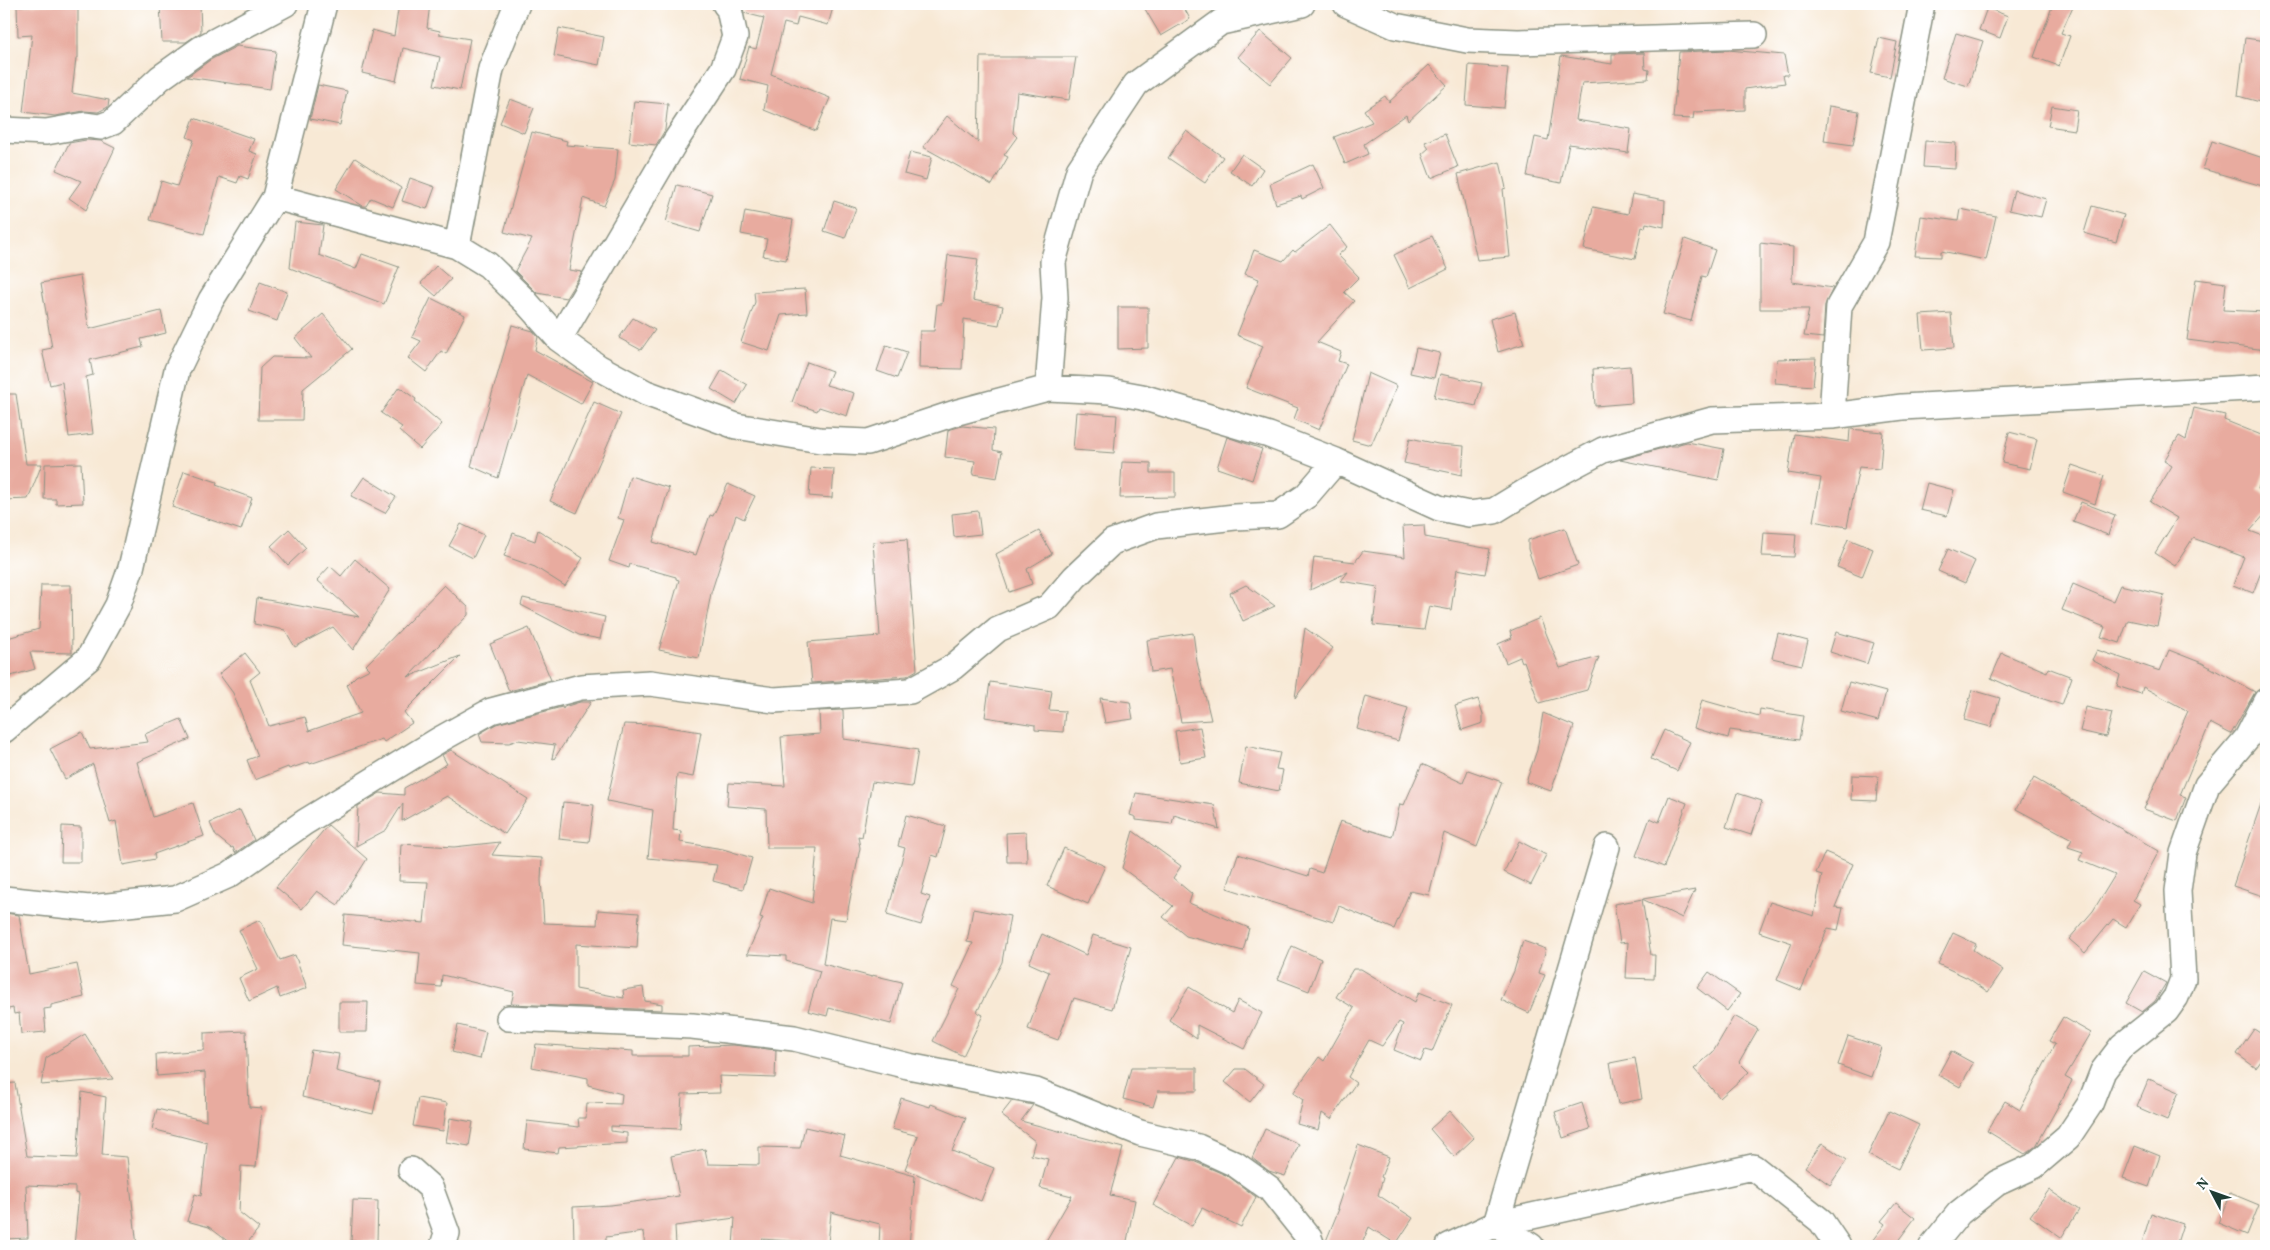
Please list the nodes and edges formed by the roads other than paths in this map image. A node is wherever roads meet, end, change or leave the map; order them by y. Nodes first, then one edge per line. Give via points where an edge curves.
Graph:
1 (285, 4) edge
2 (324, 4) edge
3 (517, 4) edge
4 (725, 4) edge
5 (1302, 4) edge
6 (1346, 4) edge
7 (1922, 4) edge
8 (1754, 34) dead end
9 (4, 130) edge
10 (275, 197) junction
11 (457, 246) junction
12 (559, 339) junction
13 (2266, 387) edge
14 (1048, 388) junction
15 (1832, 416) junction
16 (1336, 461) junction
17 (2266, 701) edge
18 (4, 730) edge
19 (1607, 847) dead end
20 (4, 899) edge
21 (508, 1018) dead end
22 (411, 1170) dead end
23 (1496, 1224) junction
24 (444, 1246) edge
25 (1312, 1246) edge
26 (1449, 1246) edge
27 (1530, 1246) edge
28 (1838, 1246) edge
29 (1932, 1246) edge

1 - 9 street via 202,48 160,78 113,122 100,127 86,125 46,132
2 - 10 street
3 - 11 street via 491,70
4 - 12 street via 735,37 723,69 673,145
5 - 14 street via 1221,22 1136,84 1079,170 1054,262 1055,298
6 - 8 street via 1395,26 1467,40 1518,42
7 - 15 street via 1876,242 1839,306
10 - 11 street
10 - 18 street via 211,300 177,370 131,568 118,605 89,658
11 - 12 street via 488,265
12 - 14 street via 598,367 646,393 736,426 820,440 868,442 958,412
13 - 15 street via 1902,407
14 - 16 street via 1109,391 1142,397 1269,435
15 - 16 street via 1712,420 1603,450 1494,511 1469,514 1439,508
16 - 20 street via 1306,496 1278,516 1235,517 1156,526 1112,542 1049,607 998,629 953,667 910,691 774,700 650,683 581,687 491,712 305,822 229,875 175,899 89,908
17 - 29 street via 2247,738 2207,785 2183,853 2178,891 2183,979 2176,997 2166,1011 2122,1046 2104,1071 2090,1104 2068,1137 2034,1166 1997,1183 1959,1213
19 - 23 street
21 - 25 street via 692,1026 794,1038 908,1066 1036,1091 1140,1133 1198,1147 1235,1164 1270,1189
22 - 24 street via 430,1187 447,1233
23 - 26 street
23 - 27 street
23 - 28 street via 1753,1167 1821,1221

